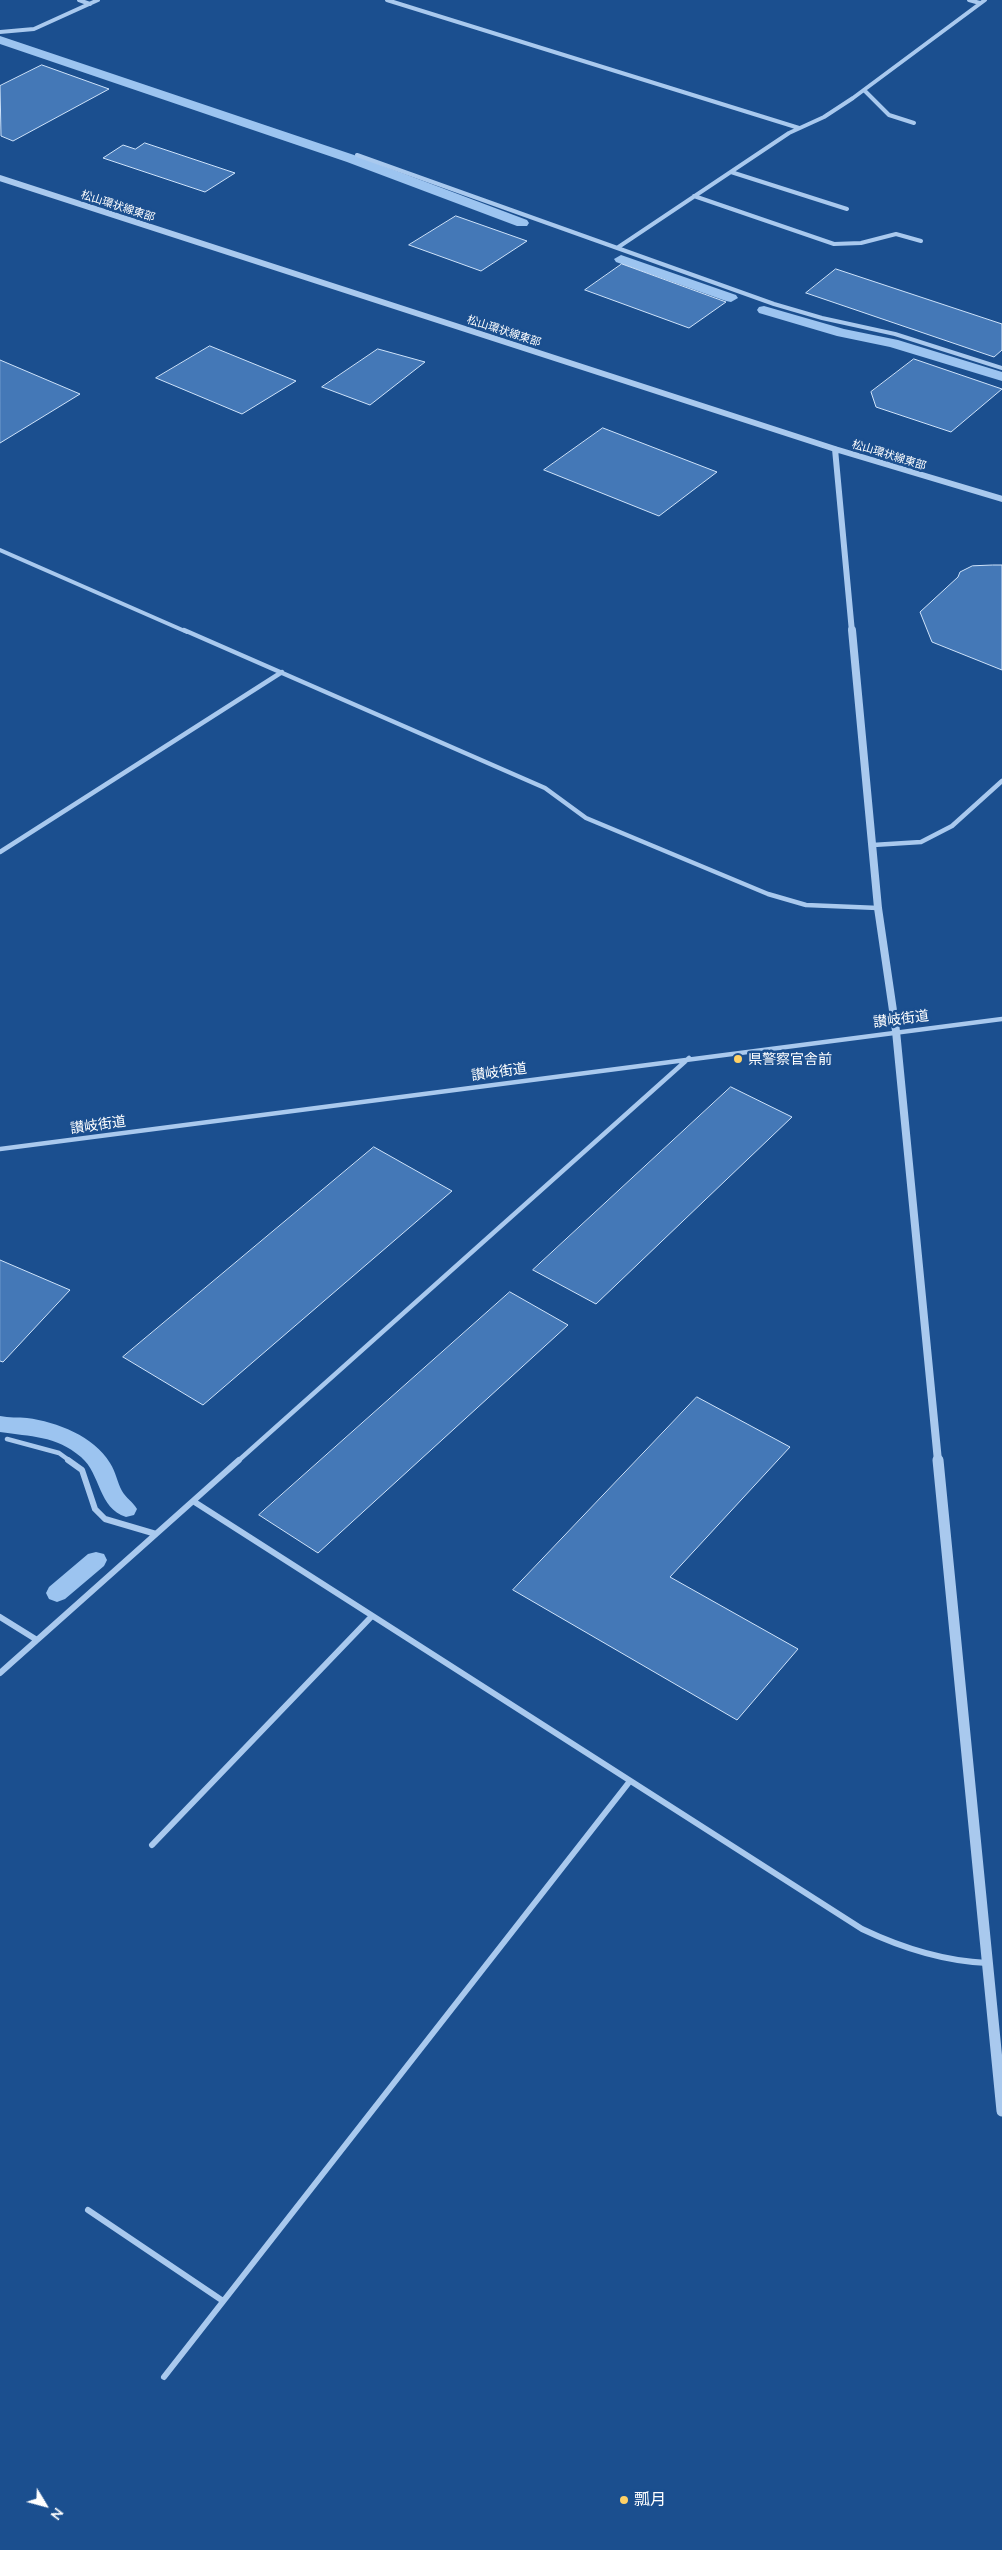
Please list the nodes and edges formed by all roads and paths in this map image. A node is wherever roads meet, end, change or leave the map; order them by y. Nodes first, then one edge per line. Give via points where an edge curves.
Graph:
1 (79, 0) edge
2 (98, 0) edge
3 (387, 0) edge
4 (969, 0) edge
5 (986, 0) edge
6 (980, 3) junction
7 (90, 4) junction
8 (0, 32) edge
9 (864, 90) junction
10 (914, 123) dead end
11 (799, 128) junction
12 (357, 155) dead end
13 (731, 172) junction
14 (0, 178) edge
15 (694, 196) junction
16 (847, 209) dead end
17 (920, 241) dead end
18 (617, 248) junction
19 (1002, 368) edge
20 (835, 449) junction
21 (1002, 500) edge
22 (0, 550) edge
23 (282, 672) junction
24 (1002, 781) edge
25 (872, 845) junction
26 (0, 852) edge
27 (878, 908) junction
28 (1002, 1019) edge
29 (896, 1031) junction
30 (689, 1058) junction
31 (0, 1149) edge
32 (8, 1439) dead end
33 (193, 1501) junction
34 (156, 1534) junction
35 (372, 1616) junction
36 (0, 1617) edge
37 (37, 1640) junction
38 (0, 1673) edge
39 (630, 1780) junction
40 (152, 1845) dead end
41 (987, 1963) junction
42 (1002, 2101) edge
43 (1002, 2111) edge
44 (88, 2210) dead end
45 (223, 2301) junction
46 (164, 2377) dead end

1 - 7 street
2 - 7 street
3 - 11 street
4 - 6 street
5 - 6 street
6 - 9 street
7 - 8 street via 34,29
9 - 10 street via 889,115
9 - 11 street via 824,117
11 - 13 street
12 - 18 street
13 - 15 street
13 - 16 street
14 - 20 street, 松山環状線東部
15 - 17 street via 834,244 862,243 896,234
15 - 18 street
18 - 19 street via 782,306 895,334
20 - 21 street, 松山環状線東部
20 - 25 street
22 - 23 street
23 - 26 street
23 - 27 street via 545,788 586,818 768,894 806,905
24 - 25 street via 952,826 922,842
25 - 27 street
27 - 29 street
28 - 29 street, 讃岐街道
29 - 30 street, 讃岐街道
29 - 41 street
30 - 31 street, 讃岐街道
30 - 33 street
32 - 34 street via 59,1453 82,1470 94,1509 105,1520
33 - 34 street
33 - 35 street
34 - 37 street
35 - 39 street
35 - 40 street
36 - 37 street
37 - 38 street
39 - 41 street via 862,1930 901,1948 930,1956 961,1963
39 - 45 street
41 - 42 street
42 - 43 street
44 - 45 street
45 - 46 street

